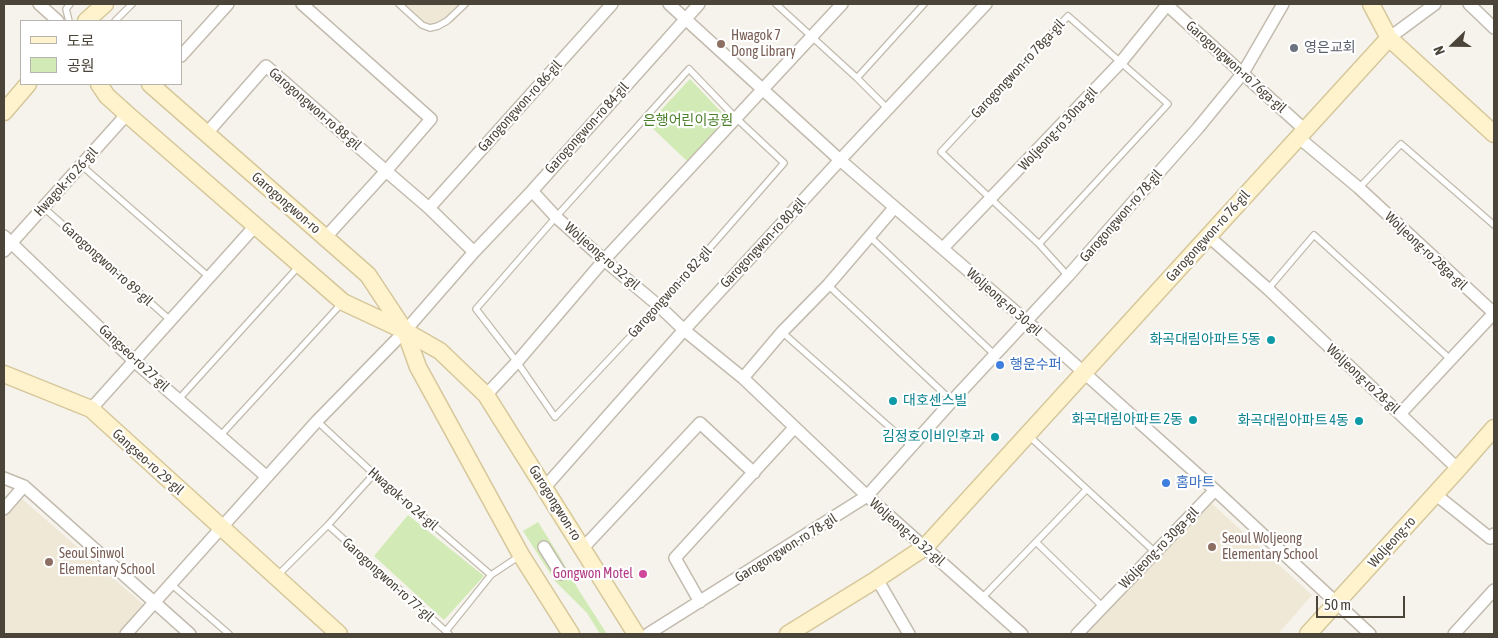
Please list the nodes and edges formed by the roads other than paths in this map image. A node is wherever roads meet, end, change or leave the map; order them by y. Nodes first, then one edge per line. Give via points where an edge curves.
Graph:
1 (39, 4) edge
2 (70, 4) edge
3 (93, 4) edge
4 (105, 4) edge
5 (132, 4) edge
6 (228, 4) edge
7 (302, 4) edge
8 (399, 4) edge
9 (465, 4) edge
10 (612, 4) edge
11 (669, 4) edge
12 (699, 4) edge
13 (776, 4) edge
14 (842, 4) edge
15 (924, 4) edge
16 (986, 4) edge
17 (1166, 4) edge
18 (1283, 4) edge
19 (1371, 4) edge
20 (1435, 4) edge
21 (1468, 4) edge
22 (686, 18) junction
23 (57, 20) edge
24 (69, 20) edge
25 (82, 20) edge
26 (87, 20) edge
27 (116, 20) edge
28 (1494, 28) edge
29 (812, 37) junction
30 (1388, 38) junction
31 (182, 55) edge
32 (1121, 62) junction
33 (1243, 73) junction
34 (857, 78) junction
35 (27, 85) edge
36 (100, 85) edge
37 (153, 85) edge
38 (763, 89) junction
39 (888, 108) junction
40 (4, 112) edge
41 (128, 114) junction
42 (736, 118) junction
43 (207, 133) junction
44 (1302, 133) junction
45 (1494, 134) edge
46 (840, 160) junction
47 (81, 166) junction
48 (386, 170) junction
49 (1359, 188) junction
50 (532, 190) junction
51 (992, 199) junction
52 (43, 207) junction
53 (429, 208) junction
54 (894, 208) junction
55 (556, 217) junction
56 (256, 225) junction
57 (1494, 225) edge
58 (869, 236) junction
59 (1207, 236) junction
60 (325, 238) junction
61 (6, 243) edge
62 (1039, 244) junction
63 (943, 248) junction
64 (474, 252) junction
65 (604, 260) junction
66 (301, 264) junction
67 (1068, 276) junction
68 (209, 277) junction
69 (828, 285) junction
70 (1268, 289) junction
71 (343, 302) junction
72 (659, 306) junction
73 (1494, 313) edge
74 (170, 320) junction
75 (1026, 321) junction
76 (684, 330) junction
77 (404, 331) junction
78 (782, 332) junction
79 (996, 355) junction
80 (134, 360) junction
81 (1450, 360) junction
82 (517, 362) junction
83 (1084, 373) junction
84 (4, 374) edge
85 (743, 378) junction
86 (486, 395) junction
87 (178, 400) junction
88 (952, 401) junction
89 (91, 409) junction
90 (1400, 414) junction
91 (317, 421) junction
92 (794, 428) junction
93 (1492, 434) edge
94 (1027, 435) junction
95 (220, 436) junction
96 (912, 447) junction
97 (1458, 469) junction
98 (754, 473) junction
99 (374, 474) junction
100 (4, 478) edge
101 (267, 478) junction
102 (24, 486) junction
103 (545, 487) junction
104 (1086, 490) junction
105 (1215, 490) junction
106 (1435, 494) junction
107 (867, 496) junction
108 (4, 509) edge
109 (328, 525) junction
110 (221, 528) junction
111 (1492, 536) edge
112 (1036, 542) junction
113 (924, 546) junction
114 (544, 547) dead end
115 (584, 548) junction
116 (1155, 552) junction
117 (521, 555) junction
118 (561, 574) dead end
119 (491, 575) junction
120 (276, 577) junction
121 (877, 579) junction
122 (171, 584) junction
123 (1494, 590) edge
124 (982, 598) junction
125 (155, 602) junction
126 (700, 602) junction
127 (1336, 603) junction
128 (1103, 607) junction
129 (447, 633) edge
130 (126, 634) edge
131 (190, 634) edge
132 (229, 634) edge
133 (339, 634) edge
134 (571, 634) edge
135 (636, 634) edge
136 (648, 634) edge
137 (788, 634) edge
138 (909, 634) edge
139 (1022, 634) edge
140 (1077, 634) edge
141 (1308, 634) edge
142 (1370, 634) edge
143 (1454, 634) edge

1 - 23 street
2 - 24 lane via 66,9
3 - 25 street
4 - 26 street
5 - 27 lane
6 - 31 street
7 - 48 street via 431,119
8 - 9 lane via 422,25 430,28 447,21
10 - 53 street, Garogongwon-ro 86-gil
11 - 22 street, Woljeong-ro 30-gil
12 - 22 street, Garogongwon-ro 84-gil
13 - 29 lane
14 - 29 street
15 - 34 lane
16 - 39 street, Garogongwon-ro 80-gil
17 - 32 street, Woljeong-ro 30na-gil
17 - 33 street, Garogongwon-ro 76ga-gil
18 - 33 street, Garogongwon-ro 78-gil
19 - 30 street
20 - 30 street
21 - 28 street
22 - 38 street, Woljeong-ro 30-gil
22 - 50 street, Garogongwon-ro 84-gil
29 - 34 lane
29 - 38 street
30 - 44 street, Garogongwon-ro 76-gil
30 - 45 street
32 - 51 street, Woljeong-ro 30na-gil
32 - 51 lane, Garogongwon-ro 78ga-gil via 1068,16 941,152
32 - 62 lane, Garogongwon-ro 78ga-gil via 1168,104
33 - 44 street, Garogongwon-ro 76ga-gil
33 - 67 street, Garogongwon-ro 78-gil
34 - 39 lane
35 - 40 street
36 - 41 street, Garogongwon-ro
37 - 43 street, Garogongwon-ro
38 - 42 street
38 - 46 street, Woljeong-ro 30-gil
39 - 46 street, Garogongwon-ro 80-gil
41 - 47 street, Hwagok-ro 26-gil
41 - 56 street, Garogongwon-ro
42 - 55 lane, Garogongwon-ro 82-gil via 689,69
42 - 65 street
42 - 72 lane, Garogongwon-ro 82-gil via 784,163
43 - 48 street, Garogongwon-ro 88-gil via 266,66
43 - 60 street, Garogongwon-ro
44 - 49 street, Woljeong-ro 28ga-gil
44 - 59 street, Garogongwon-ro 76-gil
46 - 54 street, Woljeong-ro 30-gil
46 - 76 street, Garogongwon-ro 80-gil
47 - 52 street, Hwagok-ro 26-gil
47 - 68 lane
48 - 53 street
48 - 60 street
49 - 57 lane via 1401,144
49 - 73 street, Woljeong-ro 28ga-gil
50 - 55 street, Woljeong-ro 32-gil
50 - 64 street, Garogongwon-ro 84-gil
51 - 62 lane, Garogongwon-ro 78ga-gil
51 - 63 street, Woljeong-ro 30na-gil
52 - 61 street, Hwagok-ro 26-gil
52 - 74 lane, Garogongwon-ro 89-gil
53 - 64 street
54 - 58 street
54 - 63 street, Woljeong-ro 30-gil
55 - 65 street, Woljeong-ro 32-gil
55 - 82 lane, Garogongwon-ro 82-gil via 476,309
56 - 66 street, Garogongwon-ro
56 - 68 street
58 - 69 street
58 - 79 lane
59 - 70 street, Woljeong-ro 28-gil
59 - 83 street, Garogongwon-ro 76-gil
60 - 77 street, Garogongwon-ro via 368,275
61 - 80 street, Gangseo-ro 27-gil
62 - 67 lane, Garogongwon-ro 78ga-gil
63 - 75 street, Woljeong-ro 30-gil
64 - 77 street, Garogongwon-ro 84-gil
65 - 72 street, Woljeong-ro 32-gil
65 - 82 street
66 - 71 street, Garogongwon-ro
66 - 87 lane
67 - 75 street, Garogongwon-ro 78-gil
68 - 74 street
69 - 78 street
69 - 88 lane
70 - 81 lane via 1314,235
70 - 90 street, Woljeong-ro 28-gil
71 - 77 street, Garogongwon-ro
71 - 95 lane
72 - 76 street, Woljeong-ro 32-gil
72 - 82 lane, Garogongwon-ro 82-gil via 554,417
73 - 81 street, Woljeong-ro 28ga-gil
74 - 80 street
75 - 79 street, Garogongwon-ro 78-gil
75 - 83 street, Woljeong-ro 30-gil
76 - 85 street, Woljeong-ro 32-gil
76 - 103 street, Garogongwon-ro 80-gil
77 - 86 street, Garogongwon-ro via 440,351
77 - 91 street
77 - 117 street, Garogongwon-ro via 418,367
78 - 85 street
78 - 96 lane
79 - 88 street, Garogongwon-ro 78-gil
80 - 87 street, Gangseo-ro 27-gil
80 - 89 street
81 - 90 street, Woljeong-ro 28ga-gil
82 - 86 street
83 - 94 street, Garogongwon-ro 76-gil
83 - 105 street, Woljeong-ro 30-gil
84 - 89 street, Gangseo-ro 29-gil
85 - 92 street, Woljeong-ro 32-gil
86 - 103 street, Garogongwon-ro
87 - 95 street, Gangseo-ro 27-gil
88 - 96 street, Garogongwon-ro 78-gil
89 - 110 street, Gangseo-ro 29-gil
90 - 97 street, Woljeong-ro 28-gil
91 - 99 lane, Hwagok-ro 24-gil
91 - 101 street
92 - 98 street
92 - 107 street, Woljeong-ro 32-gil
93 - 97 street, Woljeong-ro
94 - 104 lane
94 - 113 street, Garogongwon-ro 76-gil
95 - 101 street, Gangseo-ro 27-gil
96 - 107 street, Garogongwon-ro 78-gil
97 - 106 street, Woljeong-ro
98 - 115 street, Garogongwon-ro via 700,423
98 - 126 street via 675,558
99 - 109 lane
99 - 119 lane, Hwagok-ro 24-gil
100 - 102 street
101 - 110 street
102 - 108 street
102 - 125 street
103 - 115 street, Garogongwon-ro
104 - 112 lane
104 - 116 lane
105 - 116 street, Woljeong-ro 30ga-gil
105 - 127 street, Woljeong-ro 30-gil
106 - 111 street
106 - 127 street, Woljeong-ro
107 - 113 street, Woljeong-ro 32-gil
107 - 126 street, Garogongwon-ro 78-gil
109 - 120 lane
109 - 129 lane, Garogongwon-ro 77-gil
110 - 120 street, Gangseo-ro 29-gil
110 - 122 street
112 - 124 lane
112 - 128 lane
113 - 121 street, Garogongwon-ro 76-gil
113 - 124 street, Woljeong-ro 32-gil
114 - 118 street
115 - 135 street, Garogongwon-ro
116 - 128 street, Woljeong-ro 30ga-gil
117 - 119 lane
117 - 134 street, Garogongwon-ro
119 - 129 lane
120 - 133 street, Gangseo-ro 29-gil
121 - 137 street, Garogongwon-ro 76-gil
121 - 138 street
122 - 125 street
122 - 132 lane
123 - 143 street
124 - 139 street, Woljeong-ro 32-gil
125 - 130 street
125 - 131 street
126 - 136 street, Garogongwon-ro 78-gil
127 - 141 street, Woljeong-ro
127 - 142 street, Woljeong-ro 30-gil
128 - 140 street, Woljeong-ro 30ga-gil

